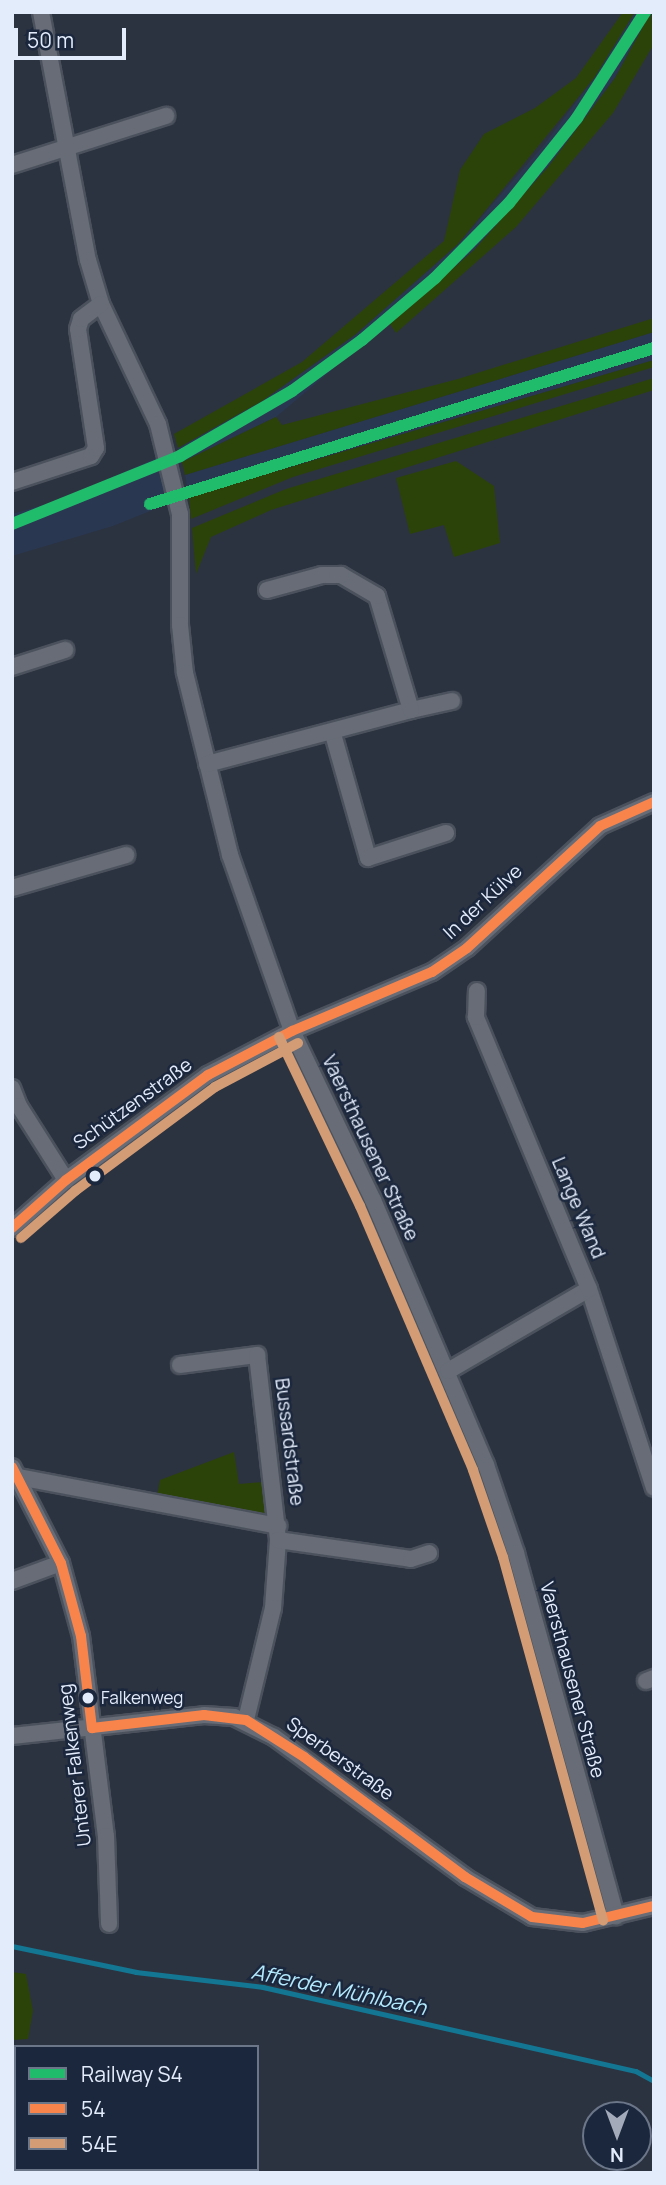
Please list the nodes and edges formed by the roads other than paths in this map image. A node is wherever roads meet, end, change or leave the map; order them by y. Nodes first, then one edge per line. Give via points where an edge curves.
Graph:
1 (39, 12) edge
2 (166, 116) dead end
3 (65, 147) junction
4 (12, 165) edge
5 (101, 304) junction
6 (12, 482) edge
7 (267, 590) dead end
8 (65, 650) dead end
9 (12, 667) edge
10 (452, 701) dead end
11 (411, 710) junction
12 (332, 734) junction
13 (207, 764) junction
14 (654, 802) edge
15 (446, 832) dead end
16 (126, 855) dead end
17 (12, 888) edge
18 (477, 992) dead end
19 (292, 1031) junction
20 (12, 1088) edge
21 (66, 1180) junction
22 (12, 1228) edge
23 (589, 1289) junction
24 (180, 1365) dead end
25 (448, 1371) junction
26 (16, 1472) edge
27 (654, 1488) edge
28 (148, 1503) joint
29 (278, 1533) junction
30 (429, 1553) dead end
31 (61, 1563) junction
32 (12, 1581) edge
33 (246, 1720) junction
34 (92, 1728) junction
35 (12, 1735) edge
36 (654, 1906) edge
37 (617, 1916) junction
38 (109, 1924) dead end

1 - 3 street, Vaersthausener Straße
2 - 3 street
3 - 4 street
3 - 5 street, Vaersthausener Straße
5 - 6 street via 81,319 78,329 96,448 91,456
5 - 13 street, Vaersthausener Straße via 165,445 182,537 180,625 185,673
7 - 11 street via 323,575 341,575 377,596
8 - 9 street
10 - 11 street
11 - 12 street
12 - 13 street
12 - 15 street via 368,858
13 - 19 street, Vaersthausener Straße via 230,855
14 - 19 street, In der Külve via 600,826 467,948 432,972
16 - 17 street
18 - 23 street, Lange Wand via 476,1017
19 - 21 street, Schützenstraße via 208,1075
19 - 25 street, Vaersthausener Straße
20 - 21 street via 19,1107
21 - 22 street, Schützenstraße
23 - 25 street, Lange Wand
23 - 27 street
24 - 29 street, Bussardstraße via 257,1355
25 - 37 street, Vaersthausener Straße via 510,1534
26 - 28 street, Unterer Falkenweg
26 - 31 street, Unterer Falkenweg
28 - 29 street, Bussardstraße
29 - 30 street, Bussardstraße via 411,1559
29 - 33 street, Bussardstraße via 273,1608
31 - 32 street
31 - 34 street, Unterer Falkenweg via 81,1636
33 - 34 street, Sperberstraße via 204,1715
33 - 37 street, Sperberstraße via 304,1757 507,1906 555,1922 583,1923
34 - 35 street, Sperberstraße
34 - 38 street, Unterer Falkenweg via 106,1836
36 - 37 street, Sperberstraße

